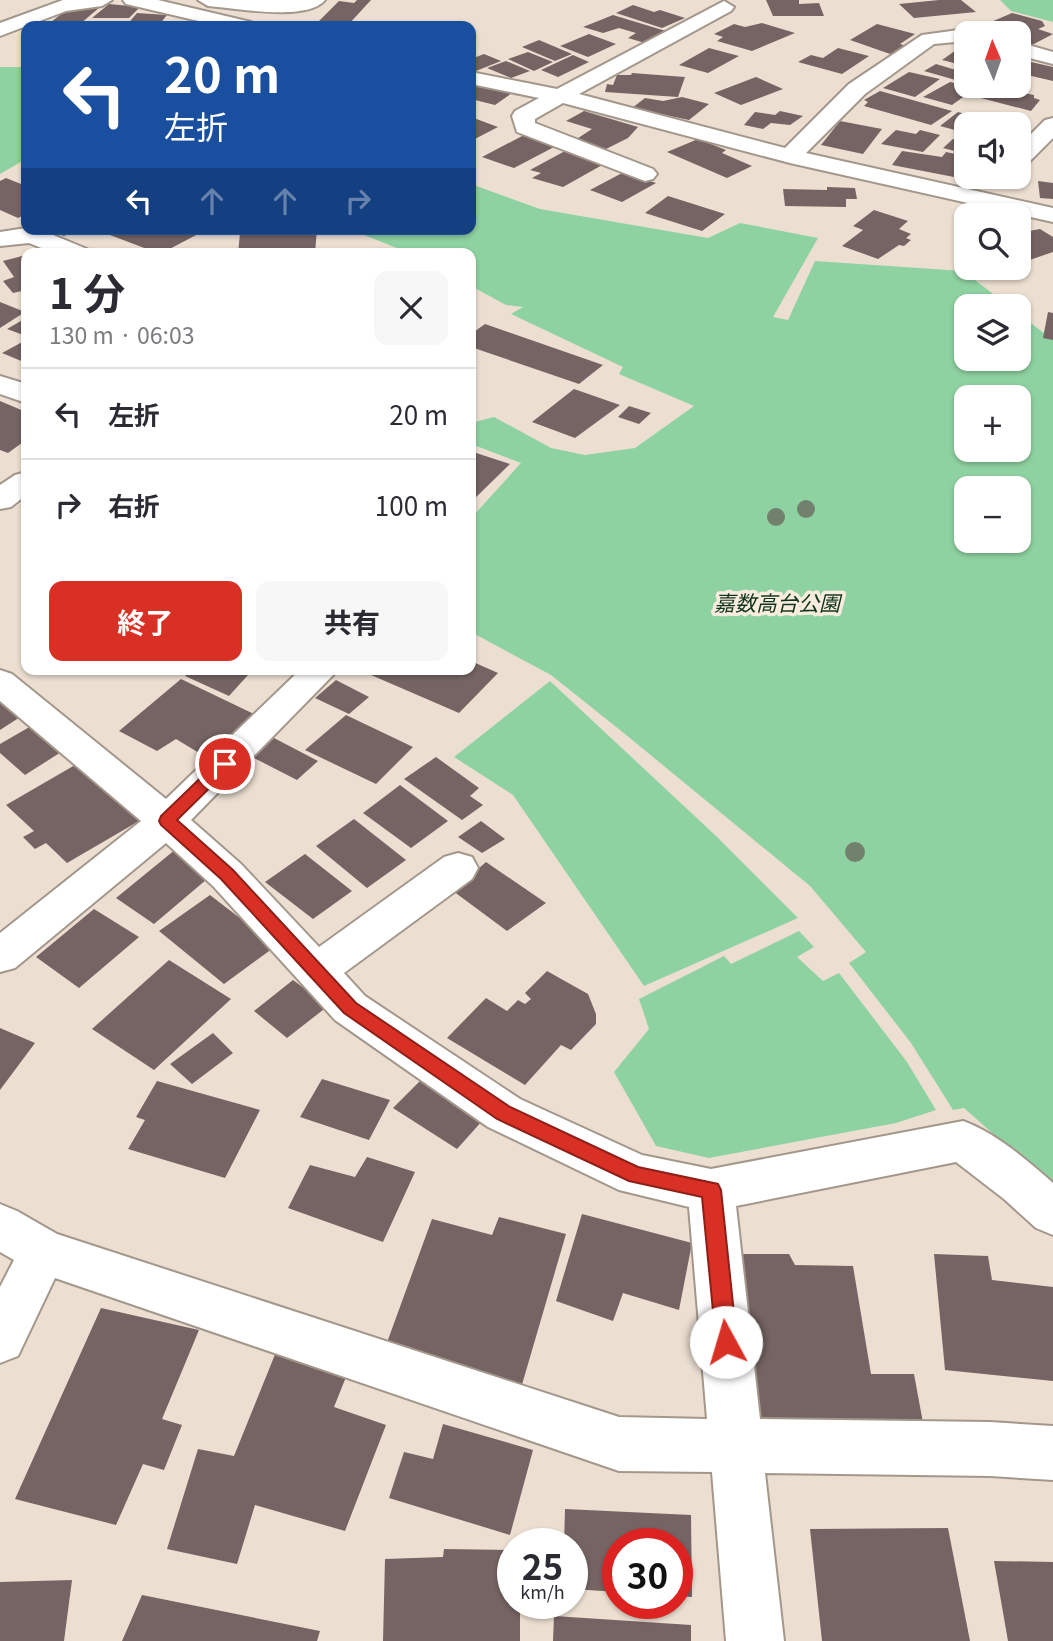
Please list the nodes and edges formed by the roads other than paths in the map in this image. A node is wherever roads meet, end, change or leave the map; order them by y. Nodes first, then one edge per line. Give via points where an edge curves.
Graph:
1 (102, 0) edge
2 (133, 0) edge
3 (203, 0) edge
4 (314, 0) edge
5 (724, 7) dead end
6 (23, 21) edge
7 (223, 21) edge
8 (21, 22) edge
9 (0, 30) edge
10 (954, 36) edge
11 (1031, 52) edge
12 (1053, 58) edge
13 (476, 79) edge
14 (560, 96) junction
15 (1053, 125) edge
16 (1031, 147) edge
17 (790, 156) junction
18 (645, 174) dead end
19 (990, 189) edge
20 (982, 197) junction
21 (1053, 215) edge
22 (0, 239) edge
23 (63, 248) edge
24 (0, 384) edge
25 (21, 392) edge
26 (21, 485) edge
27 (0, 500) edge
28 (316, 675) edge
29 (0, 682) edge
30 (167, 821) junction
31 (458, 869) dead end
32 (7, 938) edge
33 (316, 971) junction
34 (711, 1190) junction
35 (1053, 1213) edge
36 (0, 1226) edge
37 (43, 1252) junction
38 (0, 1339) edge
39 (736, 1444) junction
40 (1053, 1453) edge
41 (755, 1641) edge

1 - 6 street via 62,6
2 - 7 street
3 - 4 street via 293,7
5 - 14 street
8 - 9 street
10 - 17 street via 929,39 857,89
11 - 12 street
13 - 14 street
14 - 17 street
14 - 18 street via 523,116 525,127
15 - 16 street
17 - 20 street
19 - 20 street
20 - 21 street
22 - 23 street via 32,236
24 - 25 street
26 - 27 street
28 - 30 street
29 - 30 street
30 - 32 street
30 - 33 street via 227,874
31 - 33 street
33 - 34 street via 350,1008 504,1113 636,1175
34 - 35 street via 963,1141
34 - 39 street
36 - 37 street
37 - 38 street
37 - 39 street via 619,1444
39 - 40 street
39 - 41 street

